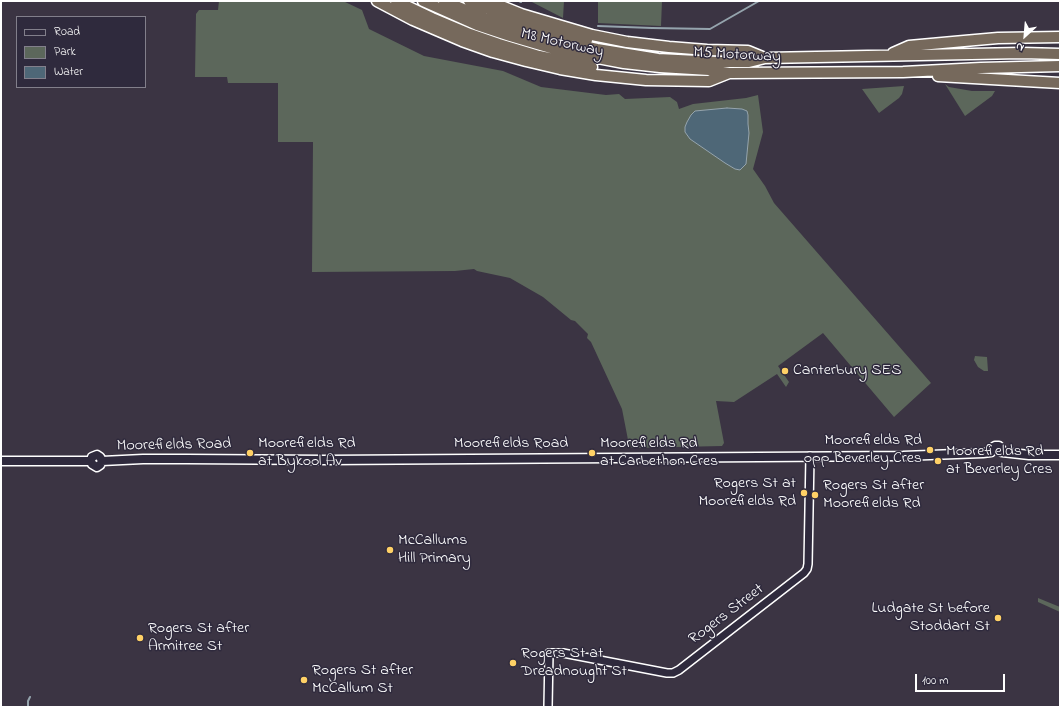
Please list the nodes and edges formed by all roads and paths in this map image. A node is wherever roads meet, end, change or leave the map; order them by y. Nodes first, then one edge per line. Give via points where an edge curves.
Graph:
1 (377, 1) edge
2 (396, 1) edge
3 (423, 1) edge
4 (444, 1) edge
5 (469, 1) edge
6 (489, 1) edge
7 (1060, 37) edge
8 (1060, 54) edge
9 (888, 56) junction
10 (765, 58) junction
11 (1060, 66) edge
12 (903, 72) junction
13 (729, 73) junction
14 (1060, 83) edge
15 (1060, 455) edge
16 (810, 456) junction
17 (1, 461) edge
18 (548, 707) edge

1 - 13 highway via 462,41 493,52 560,68 646,80 709,81
2 - 13 highway, M8 Motorway via 470,34 559,61 600,69 656,75 708,77
3 - 13 highway, M5 Motorway via 477,25 554,49 624,63
4 - 10 highway, M5 Motorway via 543,37 634,56 717,62 750,62
5 - 10 highway, M8 Motorway via 540,28 619,47 668,53 748,55
6 - 10 highway via 521,14 592,35 669,48 748,51
7 - 9 highway via 998,38 909,46
8 - 9 highway, M5 Motorway
9 - 10 highway, M5 Motorway
11 - 12 highway, M5 Motorway
12 - 13 highway, M5 Motorway
12 - 14 highway
15 - 16 main road, Moorefields Road via 1002,452 1001,448 995,446 991,452
16 - 17 main road, Moorefields Road via 143,459 102,461 97,467 93,466 91,461
16 - 18 street, Rogers Street via 809,555 804,574 673,672 549,653

